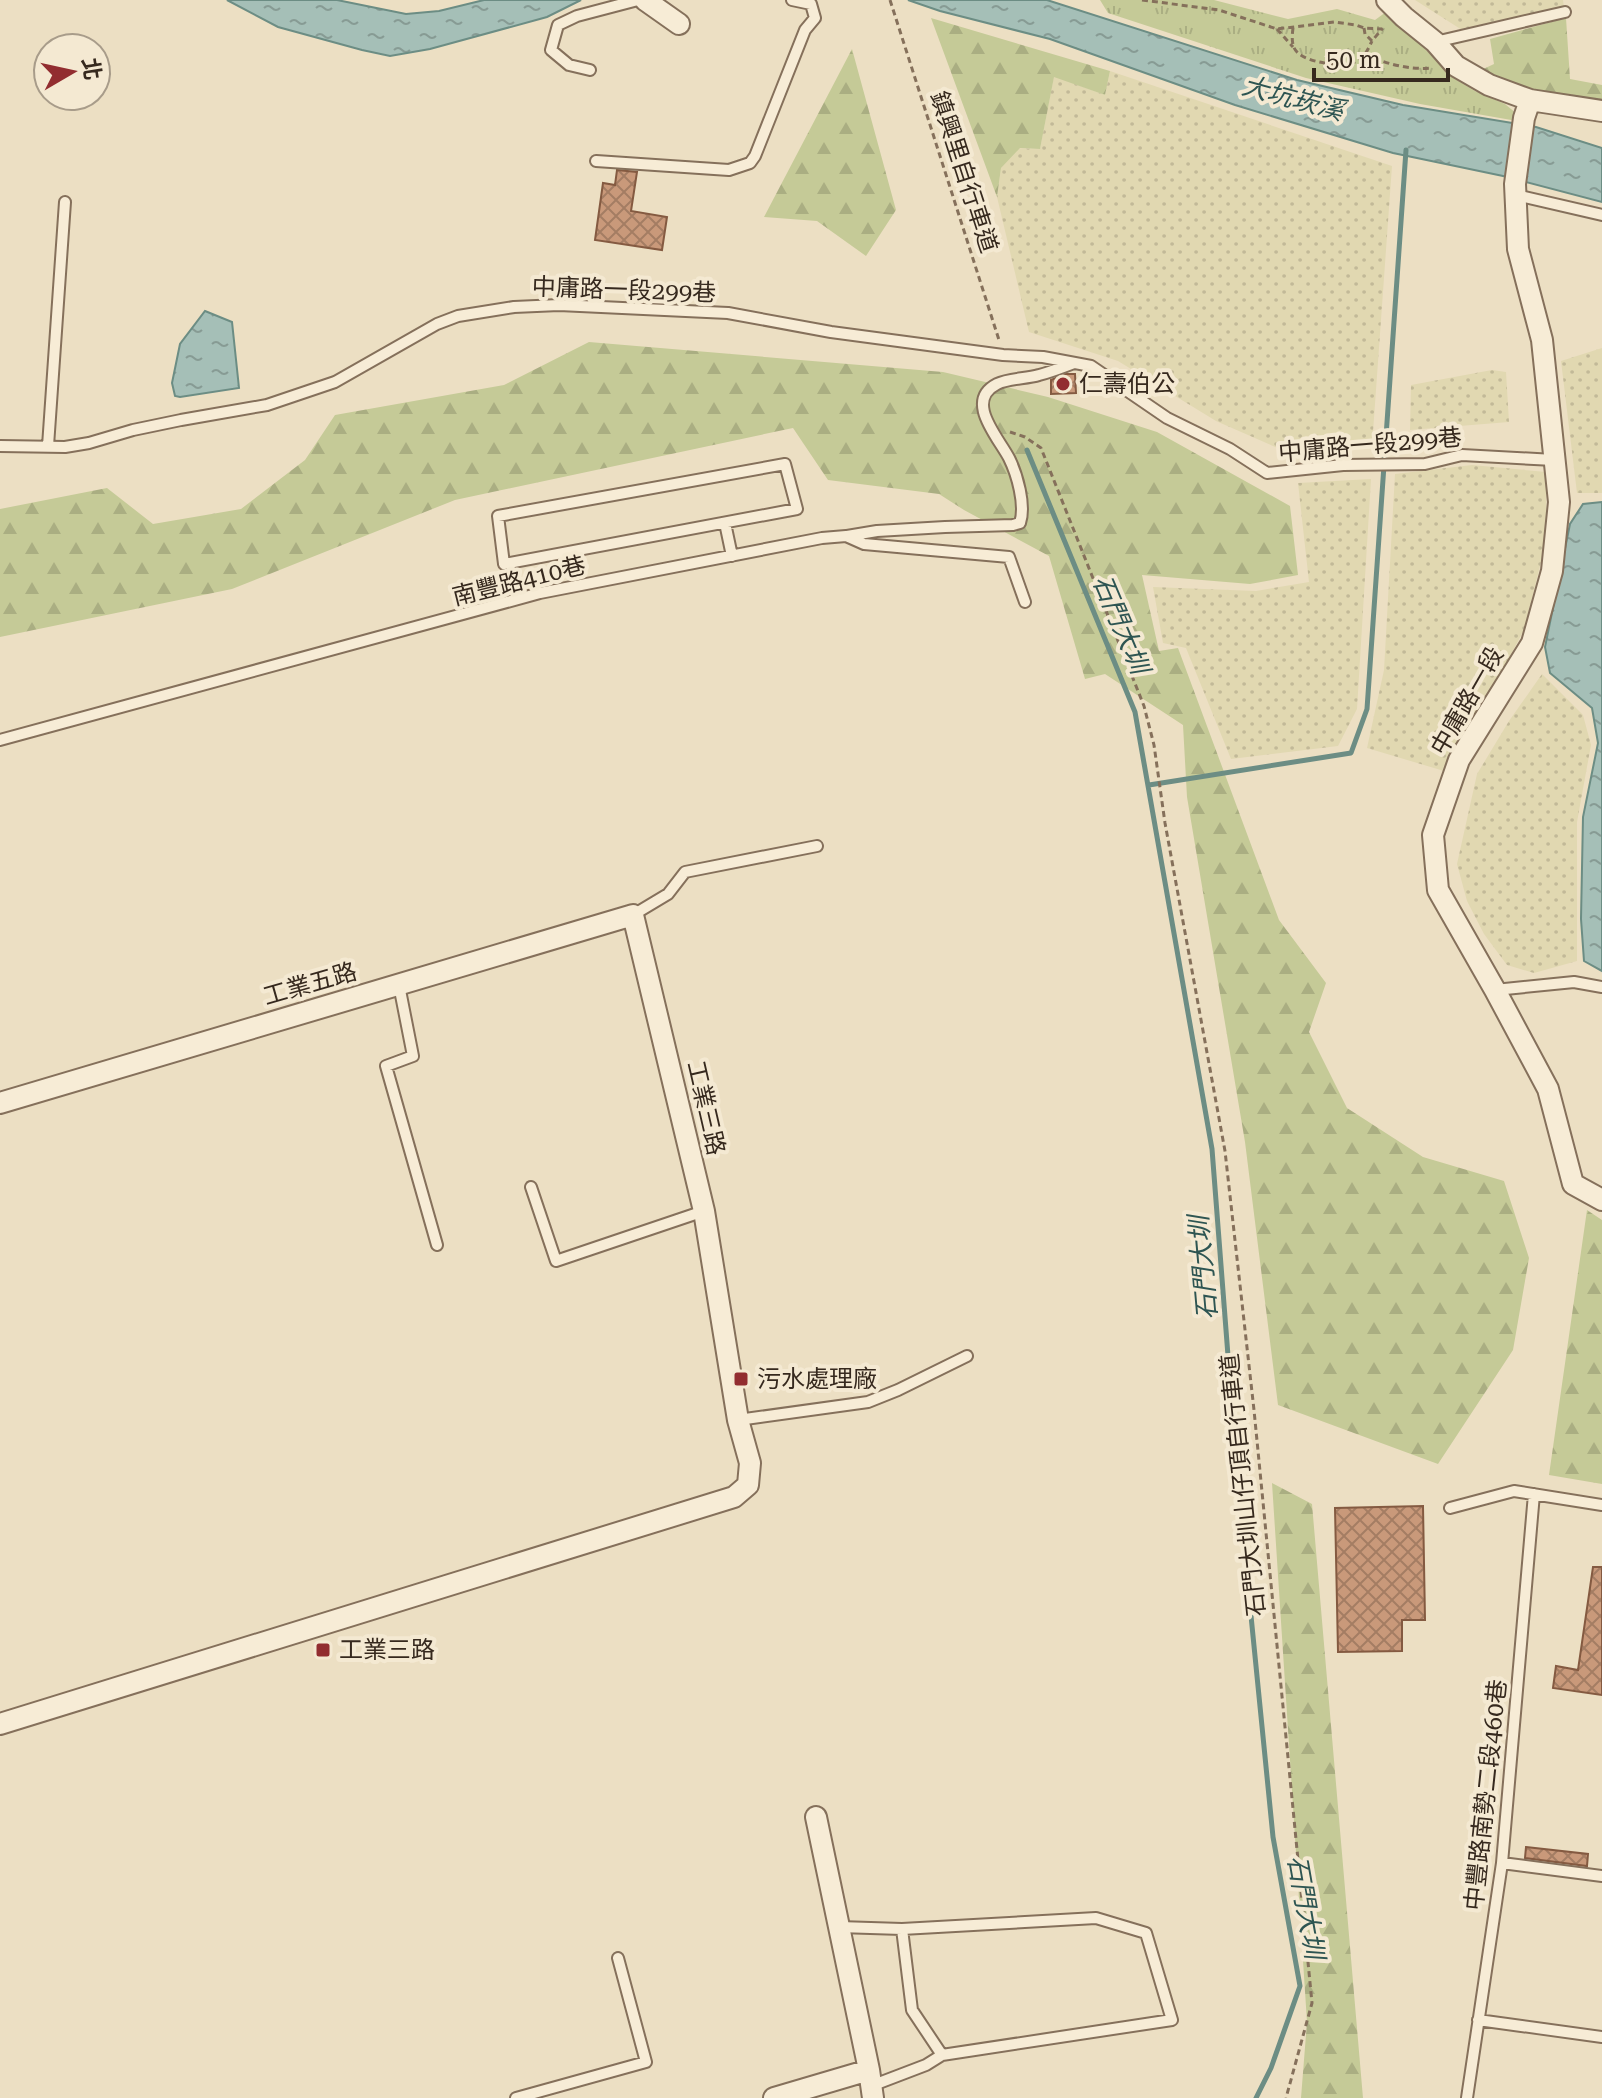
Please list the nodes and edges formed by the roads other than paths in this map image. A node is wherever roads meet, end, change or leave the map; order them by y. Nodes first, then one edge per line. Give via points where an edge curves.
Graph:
1 (638, 0) edge
2 (645, 0) edge
3 (792, 0) edge
4 (1387, 0) edge
5 (1565, 12) dead end
6 (679, 24) dead end
7 (1435, 42) junction
8 (590, 70) dead end
9 (1527, 109) junction
10 (1602, 111) edge
11 (596, 161) dead end
12 (1516, 190) junction
13 (65, 202) dead end
14 (1602, 215) edge
15 (1076, 362) junction
16 (0, 446) edge
17 (48, 446) junction
18 (1554, 460) junction
19 (725, 523) junction
20 (846, 536) junction
21 (732, 556) junction
22 (1025, 602) dead end
23 (0, 740) edge
24 (817, 846) dead end
25 (633, 915) junction
26 (399, 985) junction
27 (1602, 987) edge
28 (1495, 990) junction
29 (0, 1103) edge
30 (531, 1187) dead end
31 (1602, 1200) edge
32 (704, 1211) junction
33 (437, 1245) dead end
34 (967, 1356) dead end
35 (738, 1420) junction
36 (1534, 1494) junction
37 (1602, 1505) edge
38 (1450, 1508) dead end
39 (0, 1724) edge
40 (816, 1817) dead end
41 (1502, 1863) junction
42 (1602, 1876) edge
43 (839, 1927) junction
44 (902, 1929) junction
45 (618, 1958) dead end
46 (1478, 2020) junction
47 (1602, 2037) edge
48 (942, 2055) junction
49 (871, 2084) edge
50 (516, 2098) edge
51 (774, 2098) edge
52 (1467, 2098) edge

1 - 8 lane via 558,25 551,50 569,65
2 - 6 street
3 - 11 lane via 811,4 815,18 805,30 750,163 729,170
4 - 7 street
5 - 7 lane
7 - 9 street via 1456,66
9 - 10 street
9 - 12 street, 中庸路一段
12 - 14 lane
12 - 18 street, 中庸路一段 via 1518,249 1542,340
13 - 17 lane
15 - 17 lane, 中庸路一段299巷 via 831,332 728,313 514,307 437,324 335,382 267,405 89,443
15 - 18 lane, 中庸路一段299巷 via 1091,366 1167,418 1267,473 1425,464 1462,455
15 - 20 lane via 1042,375 999,382 982,404 1017,479 1020,523
16 - 17 lane, 中庸路一段299巷
18 - 28 street, 中庸路一段 via 1559,502 1552,571 1532,643 1459,760 1433,835 1438,890
19 - 19 lane via 504,564 498,516 785,464 797,509
19 - 21 lane
20 - 21 lane, 南豐路410巷
20 - 22 lane, 南豐路410巷 via 864,544 1009,557
21 - 23 lane, 南豐路410巷 via 540,593
24 - 25 lane via 685,872 668,894
25 - 26 street, 工業五路
25 - 32 street, 工業三路
26 - 29 street, 工業五路
26 - 33 lane via 413,1056 386,1066
27 - 28 lane via 1574,982
28 - 31 street, 中庸路一段 via 1548,1089 1573,1184
30 - 32 lane via 556,1261
32 - 35 street, 工業三路
34 - 35 lane via 868,1402
35 - 39 street, 工業三路 via 750,1463 748,1485 734,1497
36 - 37 lane
36 - 38 lane via 1514,1491
36 - 41 lane, 中豐路南勢二段460巷
40 - 43 street
41 - 42 lane
41 - 46 lane, 中豐路南勢二段460巷
43 - 44 lane
43 - 49 street
44 - 48 lane via 912,2010
44 - 48 lane via 1096,1918 1146,1933 1172,2020
45 - 50 lane via 646,2062
46 - 47 lane
46 - 52 lane, 中豐路南勢二段460巷
48 - 49 lane
49 - 51 street

